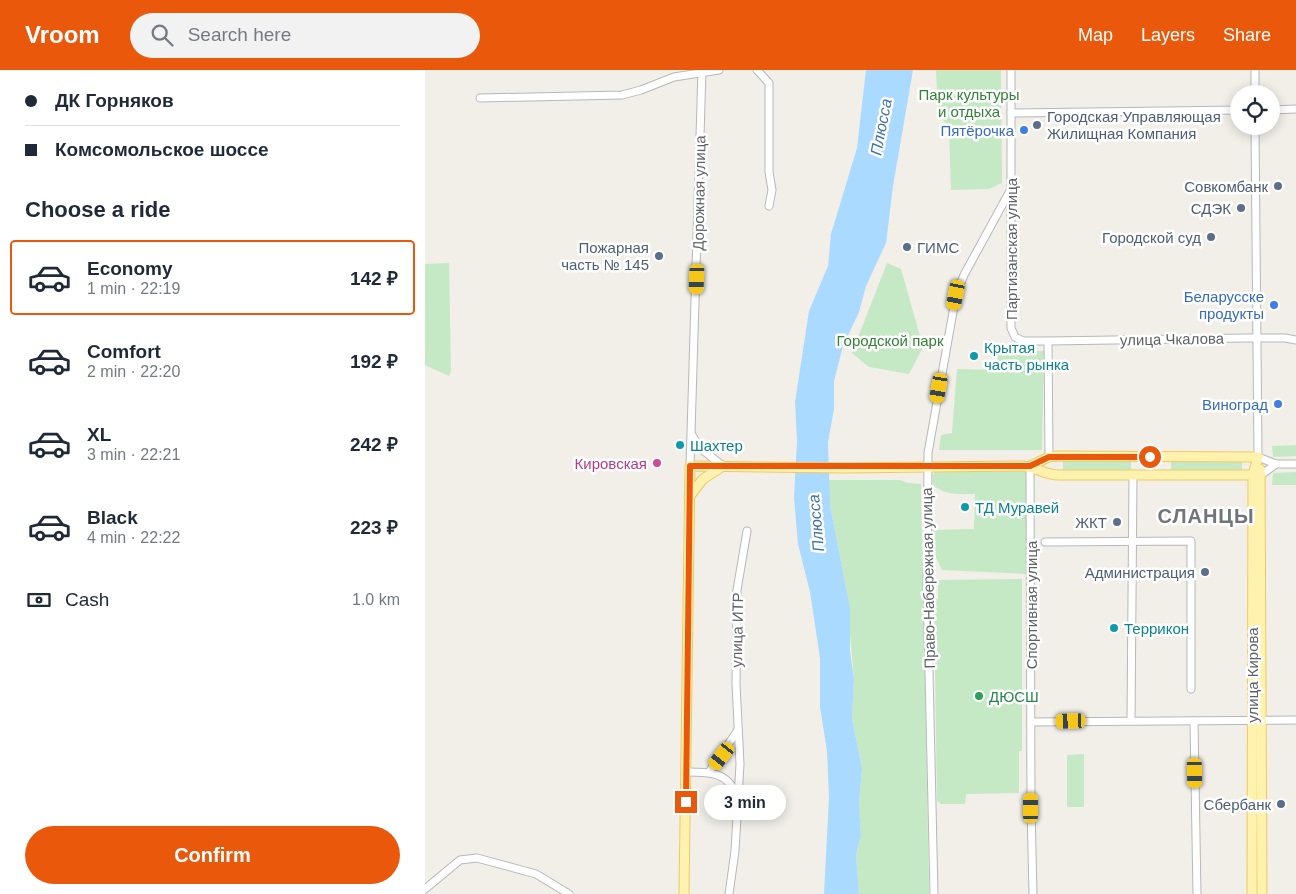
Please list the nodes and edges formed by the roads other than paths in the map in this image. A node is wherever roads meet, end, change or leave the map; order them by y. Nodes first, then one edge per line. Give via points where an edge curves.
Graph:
1 (719, 70) edge
2 (757, 70) edge
3 (1011, 70) edge
4 (1255, 70) edge
5 (702, 71) edge
6 (1255, 85) edge
7 (480, 98) dead end
8 (1230, 110) edge
9 (1280, 110) edge
10 (1296, 110) edge
11 (1011, 113) junction
12 (1255, 135) edge
13 (1011, 189) junction
14 (769, 206) dead end
15 (1256, 338) junction
16 (1296, 340) edge
17 (1048, 341) junction
18 (692, 434) junction
19 (1049, 457) junction
20 (1258, 457) junction
21 (1276, 464) junction
22 (1296, 464) edge
23 (690, 466) junction
24 (723, 466) junction
25 (1030, 466) junction
26 (927, 467) junction
27 (1049, 475) junction
28 (1133, 475) junction
29 (1257, 475) junction
30 (689, 497) junction
31 (747, 531) dead end
32 (1045, 542) dead end
33 (1133, 542) junction
34 (1191, 689) dead end
35 (1252, 720) junction
36 (1262, 720) junction
37 (1296, 720) edge
38 (1131, 721) junction
39 (1194, 721) junction
40 (1031, 722) junction
41 (738, 730) junction
42 (686, 772) junction
43 (708, 772) junction
44 (737, 797) junction
45 (425, 889) edge
46 (569, 894) edge
47 (684, 894) edge
48 (729, 894) edge
49 (934, 894) edge
50 (1033, 894) edge
51 (1197, 894) edge
52 (1252, 894) edge
53 (1262, 894) edge

1 - 5 street
2 - 14 street via 769,83 772,190
3 - 11 street, Партизанская улица
4 - 6 street
5 - 7 street via 621,94
5 - 18 street, Дорожная улица
8 - 11 street
9 - 10 street
11 - 13 street, Партизанская улица
12 - 15 street, улица Кирова
13 - 17 street, Партизанская улица via 1011,328 1015,337 1023,341
13 - 26 street, Право-Набережная улица via 956,295
15 - 16 street, улица Чкалова
15 - 17 street, улица Чкалова
15 - 20 street, улица Кирова
17 - 19 street
18 - 23 street, Дорожная улица
18 - 24 street via 700,448
19 - 20 main road
19 - 25 main road
19 - 27 main road
20 - 21 street
20 - 29 main road, улица Кирова
21 - 22 street
21 - 29 street
23 - 24 main road
23 - 30 main road
24 - 26 main road
24 - 30 main road via 703,478
25 - 26 main road
25 - 27 main road
25 - 40 street, Спортивная улица
26 - 49 street, Право-Набережная улица
27 - 28 main road
28 - 29 main road
28 - 33 street
29 - 35 main road, улица Кирова
29 - 36 main road, улица Кирова
30 - 42 main road
31 - 41 street, улица ИТР via 737,590
32 - 33 street
33 - 34 street via 1191,541
33 - 38 street
35 - 36 street
35 - 39 street
35 - 52 main road, улица Кирова
36 - 37 street
36 - 53 main road, улица Кирова
38 - 39 street
38 - 40 street
39 - 51 street
40 - 50 street, Спортивная улица
41 - 43 street
41 - 44 street, улица ИТР via 740,764
42 - 43 street
42 - 47 main road
43 - 44 street via 729,781
44 - 48 street, улица ИТР
45 - 46 street via 460,860 477,858 536,874

